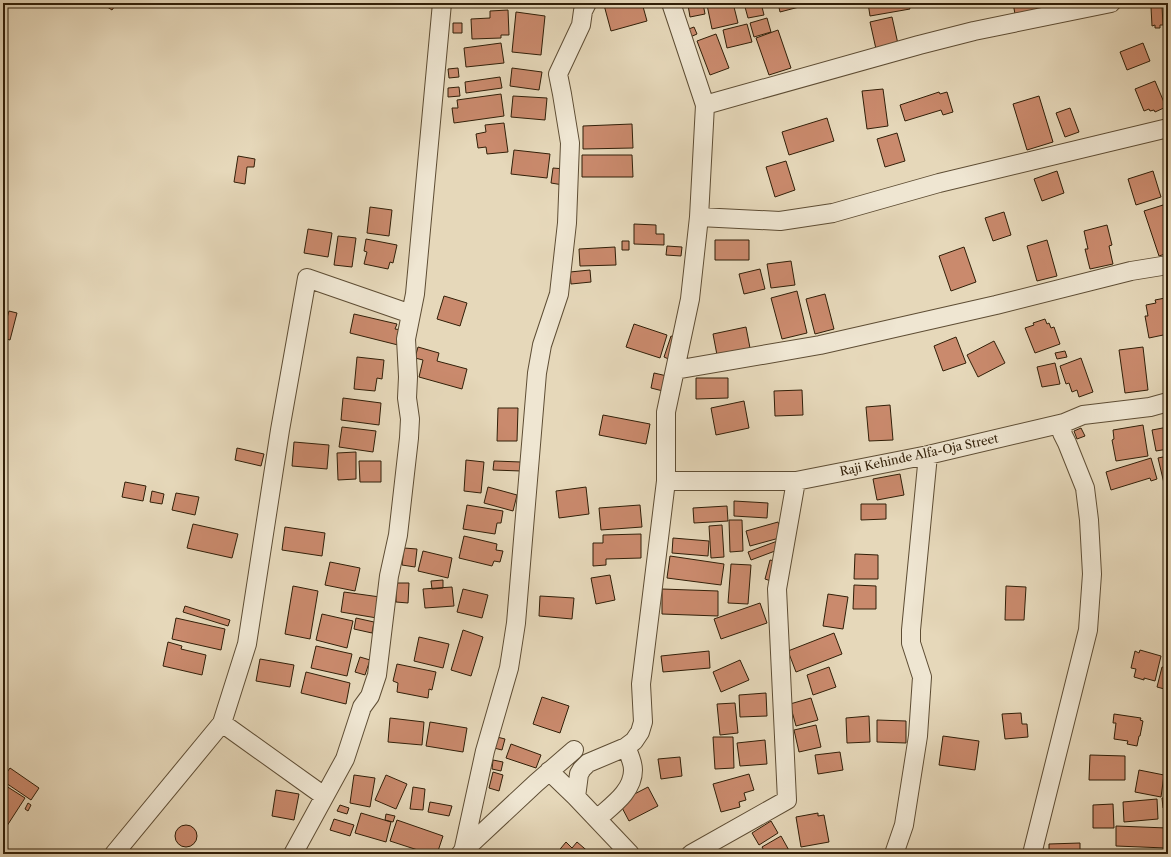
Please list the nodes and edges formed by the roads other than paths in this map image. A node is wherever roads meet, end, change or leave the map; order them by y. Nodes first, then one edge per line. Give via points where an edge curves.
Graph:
1 (442, 3) edge
2 (587, 3) edge
3 (671, 3) edge
4 (1111, 3) edge
5 (705, 105) junction
6 (1168, 128) edge
7 (700, 217) junction
8 (1168, 264) edge
9 (411, 314) junction
10 (675, 370) junction
11 (1168, 402) edge
12 (1064, 423) junction
13 (928, 455) junction
14 (666, 480) junction
15 (796, 481) junction
16 (222, 723) junction
17 (626, 746) junction
18 (574, 750) dead end
19 (549, 772) junction
20 (324, 796) junction
21 (576, 797) junction
22 (597, 819) junction
23 (462, 853) edge
24 (114, 854) edge
25 (293, 854) edge
26 (630, 854) edge
27 (691, 854) edge
28 (894, 854) edge
29 (1032, 854) edge

1 - 9 street
2 - 23 street via 581,25 558,74 570,143 567,223 559,294 542,345 537,374 510,668 485,751
3 - 5 street
4 - 5 street via 974,31
5 - 7 street
6 - 7 street via 939,183 833,213 780,221
7 - 10 street via 690,299
8 - 10 street via 820,345
9 - 16 street via 307,278 246,644
9 - 20 street via 406,339 409,438 398,535 389,576 377,675 370,696 362,707 345,759
10 - 14 street via 666,412
11 - 12 street, Raji Kehinde Alfa-Oja Street via 1150,407 1083,416
12 - 13 street, Raji Kehinde Alfa-Oja Street
12 - 29 street via 1062,433 1085,488 1089,520 1092,574 1088,630
13 - 15 street, Raji Kehinde Alfa-Oja Street
13 - 28 street via 911,630 911,643 922,677 918,736 904,825
14 - 15 street, Raji Kehinde Alfa-Oja Street
14 - 17 street via 641,684 643,722 634,741
15 - 27 street via 777,589 787,800
16 - 20 street
16 - 24 street
17 - 21 street via 582,769
17 - 22 street via 633,770 631,782 626,791
18 - 19 street
19 - 21 street
19 - 23 street
20 - 25 street
21 - 22 street
22 - 26 street

